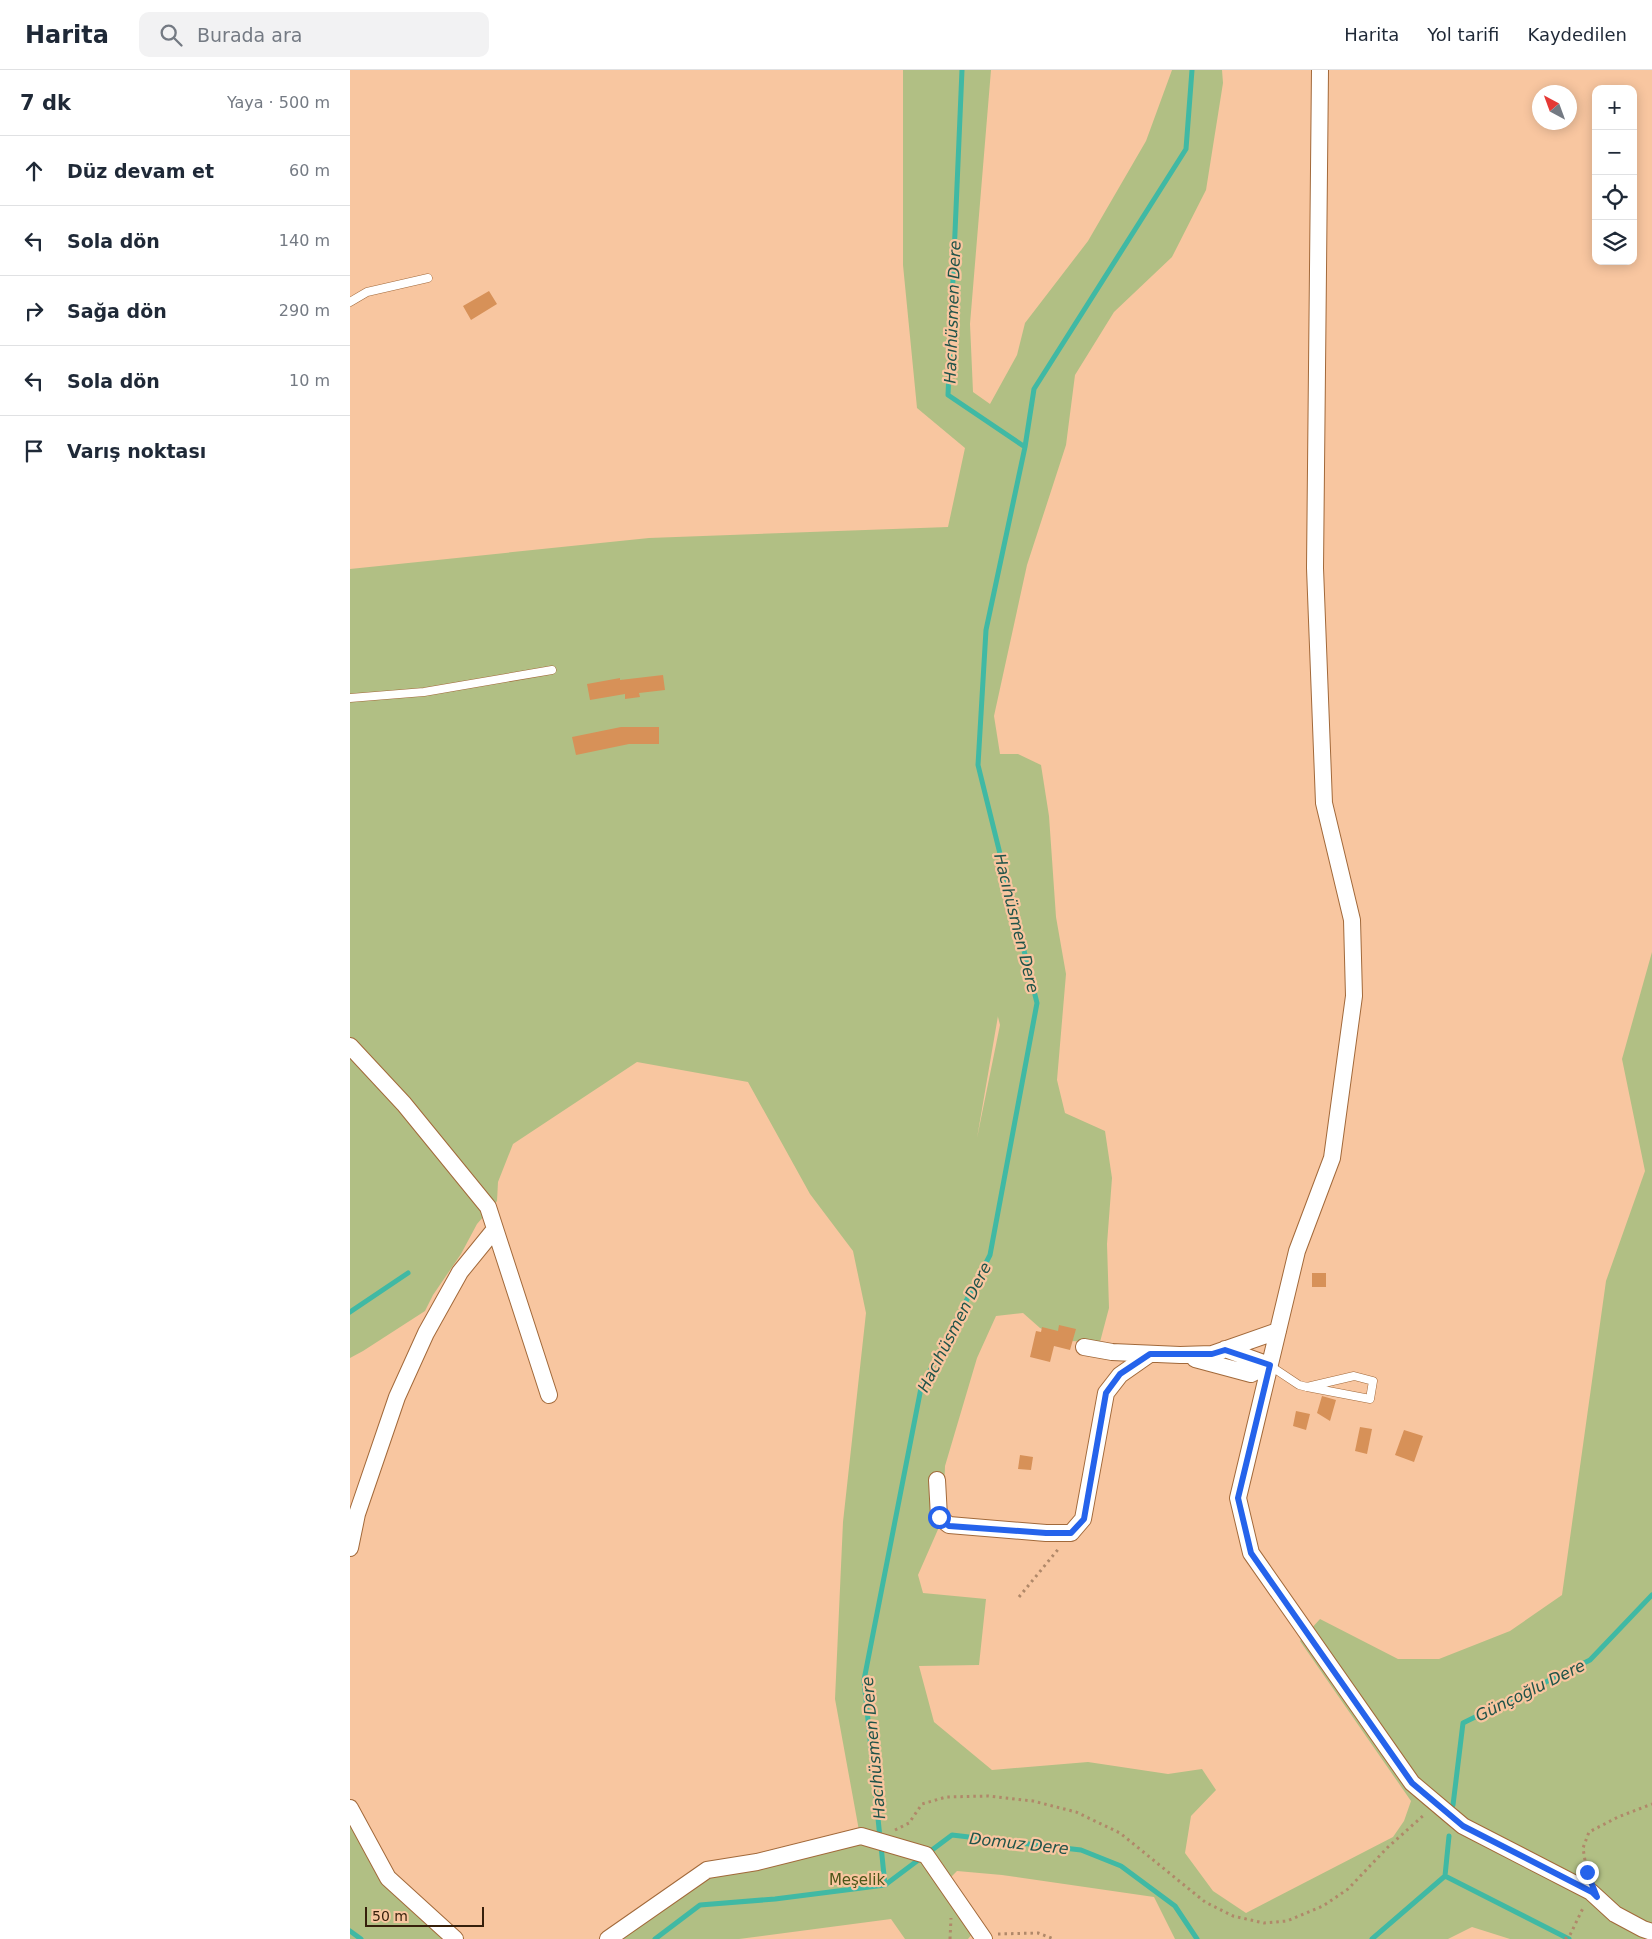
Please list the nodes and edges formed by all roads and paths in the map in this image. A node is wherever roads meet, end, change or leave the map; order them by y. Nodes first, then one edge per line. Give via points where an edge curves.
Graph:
1 (1320, 70) edge
2 (428, 278) dead end
3 (350, 302) edge
4 (552, 670) dead end
5 (350, 698) edge
6 (350, 1046) edge
7 (495, 1229) junction
8 (1278, 1331) junction
9 (1084, 1346) dead end
10 (1225, 1350) junction
11 (1150, 1354) junction
12 (1180, 1355) junction
13 (1270, 1365) junction
14 (1307, 1387) junction
15 (549, 1395) dead end
16 (937, 1480) dead end
17 (1071, 1533) junction
18 (350, 1548) edge
19 (1019, 1597) dead end
20 (1437, 1804) junction
21 (1652, 1804) edge
22 (350, 1808) edge
23 (877, 1841) junction
24 (1594, 1894) junction
25 (1652, 1932) edge
26 (980, 1934) edge
27 (455, 1939) edge
28 (608, 1939) edge
29 (1054, 1939) edge
30 (1565, 1939) edge

1 - 8 street via 1315,568 1324,803 1352,920 1354,996 1332,1158 1297,1251
2 - 3 lane via 367,292
4 - 5 lane via 424,692
6 - 7 street via 404,1104 488,1207
7 - 15 street
7 - 18 street via 460,1272 426,1333 397,1397 357,1514
8 - 10 street
8 - 13 street
9 - 11 street via 1112,1352
10 - 12 street via 1212,1354
10 - 13 street
11 - 12 street
11 - 17 street via 1120,1374 1106,1393 1084,1519
12 - 13 street via 1251,1374
13 - 14 lane via 1299,1386
13 - 20 street via 1238,1498 1251,1553 1412,1783
14 - 14 lane via 1370,1399 1373,1381 1354,1376
16 - 17 street via 939,1517 949,1526
17 - 19 path
20 - 23 path via 1387,1848 1348,1889 1323,1906 1286,1921 1264,1923 1233,1916 1205,1902 1120,1833 1076,1812 1033,1801 988,1796 946,1797 922,1804 909,1822
20 - 24 street via 1463,1826
21 - 24 path via 1589,1832 1583,1848
22 - 27 street via 388,1878
23 - 26 street via 926,1855
23 - 28 street via 860,1836 757,1862 708,1870
24 - 25 street via 1615,1914
24 - 30 path
26 - 29 path via 1038,1933

